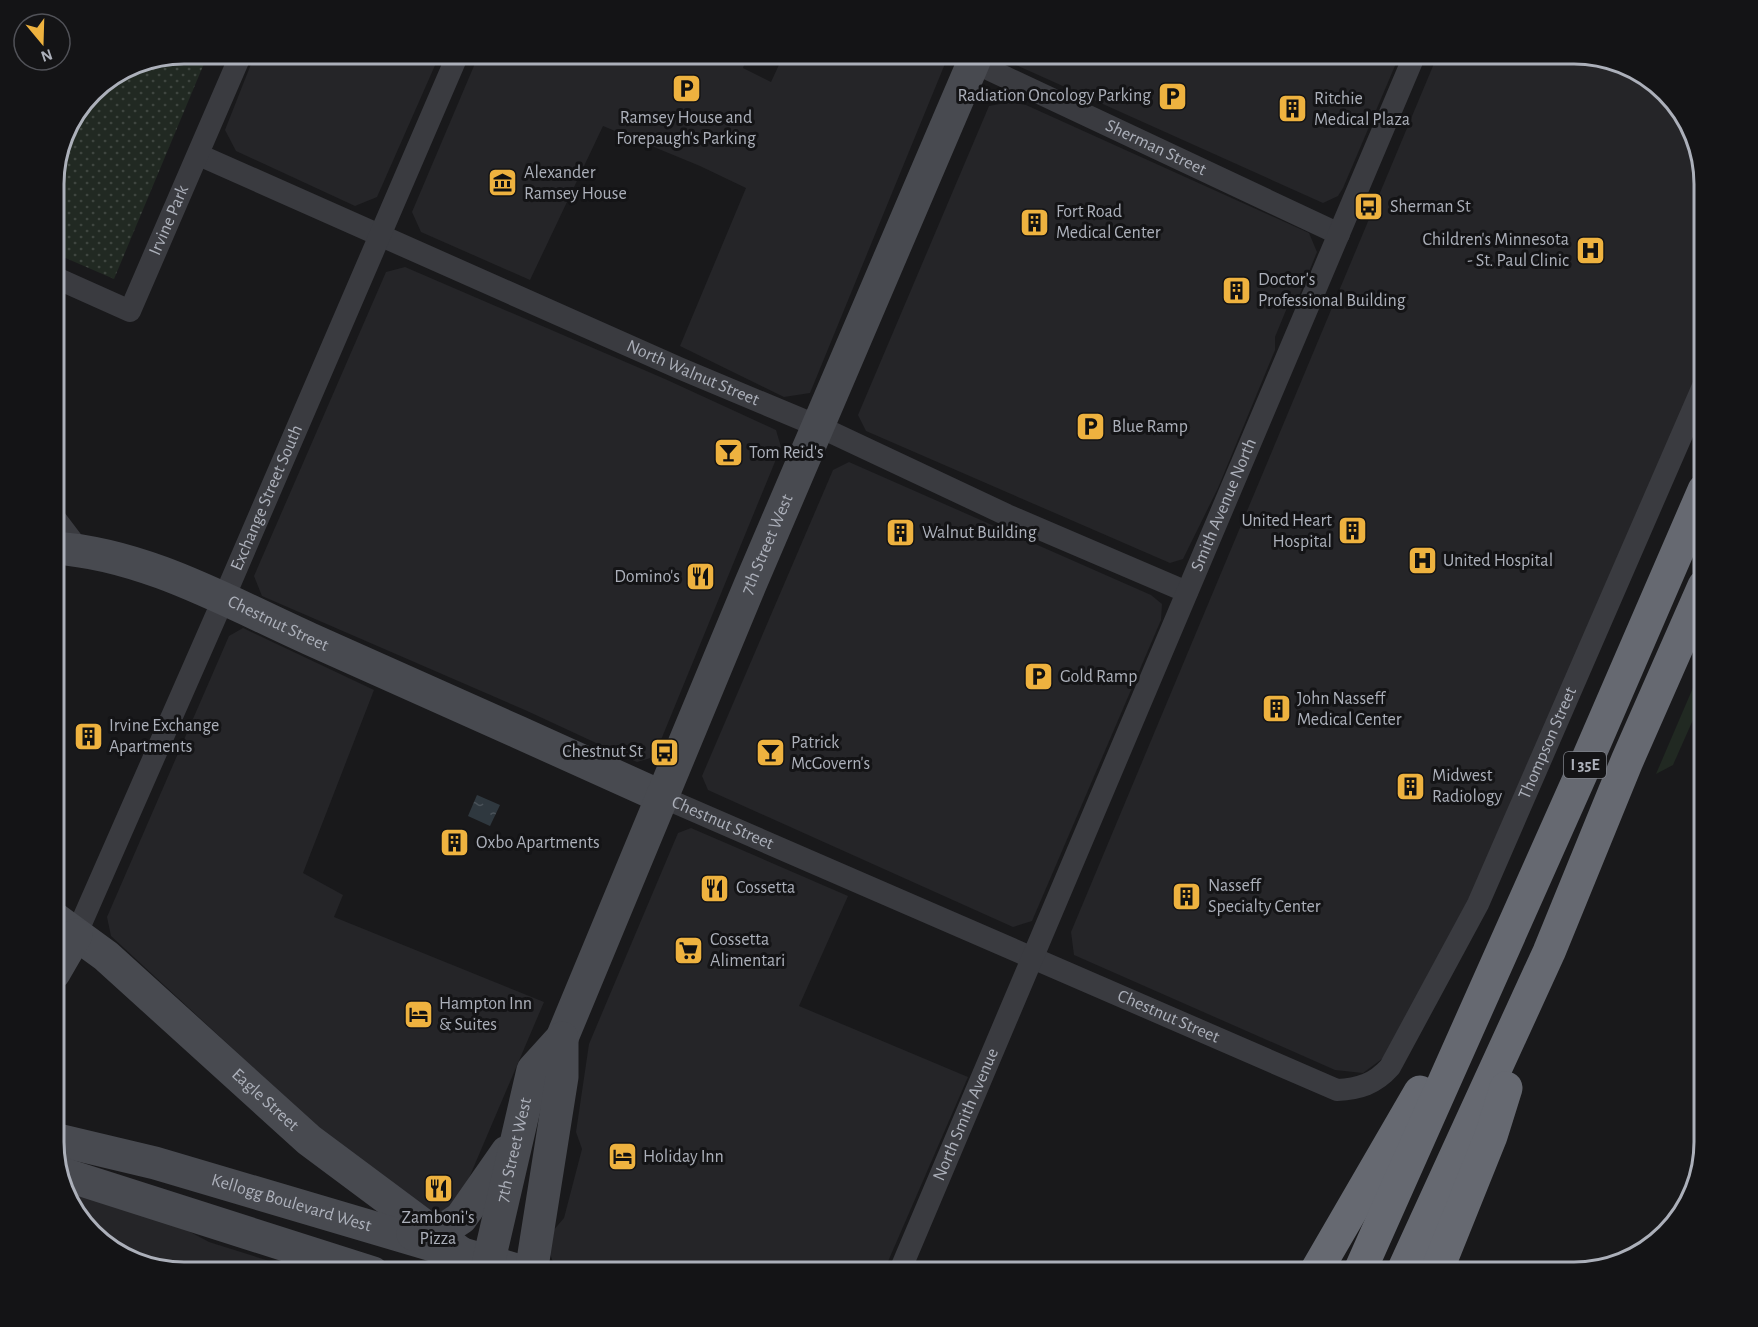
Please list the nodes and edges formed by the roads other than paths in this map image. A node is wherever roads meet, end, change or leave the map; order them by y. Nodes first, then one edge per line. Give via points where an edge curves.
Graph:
1 (237, 64) edge
2 (454, 64) edge
3 (972, 64) edge
4 (987, 64) edge
5 (1411, 64) edge
6 (199, 155) junction
7 (1339, 234) junction
8 (381, 236) junction
9 (65, 282) edge
10 (1694, 407) edge
11 (820, 427) junction
12 (1694, 513) edge
13 (67, 549) edge
14 (1186, 592) junction
15 (224, 600) junction
16 (1694, 609) edge
17 (662, 797) junction
18 (65, 927) edge
19 (1549, 952) junction
20 (1034, 956) junction
21 (562, 1038) junction
22 (1462, 1039) junction
23 (1366, 1085) joint
24 (517, 1138) junction
25 (65, 1142) edge
26 (69, 1176) edge
27 (416, 1234) junction
28 (339, 1262) edge
29 (477, 1262) edge
30 (479, 1262) edge
31 (531, 1262) edge
32 (904, 1262) edge
33 (1321, 1262) edge
34 (1364, 1262) edge
35 (1407, 1262) edge
36 (1440, 1262) edge

1 - 6 street, Irvine Park
2 - 8 street, Exchange Street South
3 - 11 main road, 7th Street West
4 - 7 street, Sherman Street
5 - 7 street, Smith Avenue North
6 - 8 street, North Walnut Street
6 - 9 street, Irvine Park via 130,310
7 - 14 street, Smith Avenue North
8 - 11 street, North Walnut Street
8 - 15 street, Exchange Street South
10 - 23 street, Thompson Street via 1478,904 1390,1067
11 - 14 street, North Walnut Street via 1007,515
11 - 17 main road, 7th Street West
12 - 22 highway, I 35E
13 - 15 main road, Chestnut Street via 125,559
14 - 20 street, Smith Avenue North
15 - 17 main road, Chestnut Street
15 - 18 street, Exchange Street South
16 - 19 highway, I 35E
17 - 20 street, Chestnut Street
17 - 21 main road, 7th Street West
18 - 27 main road, Eagle Street via 106,956
19 - 35 highway, I 35E
19 - 36 highway via 1491,1136
20 - 23 street, Chestnut Street via 1337,1090
20 - 32 street, North Smith Avenue
21 - 24 main road, 7th Street West via 533,1070
21 - 31 main road, 7th Street West via 562,1077
22 - 33 highway via 1415,1097
22 - 34 highway, I 35E
24 - 27 main road via 461,1218 449,1226
24 - 30 main road, 7th Street West
25 - 27 main road, Kellogg Boulevard West
26 - 28 main road
27 - 29 main road, Eagle Street

